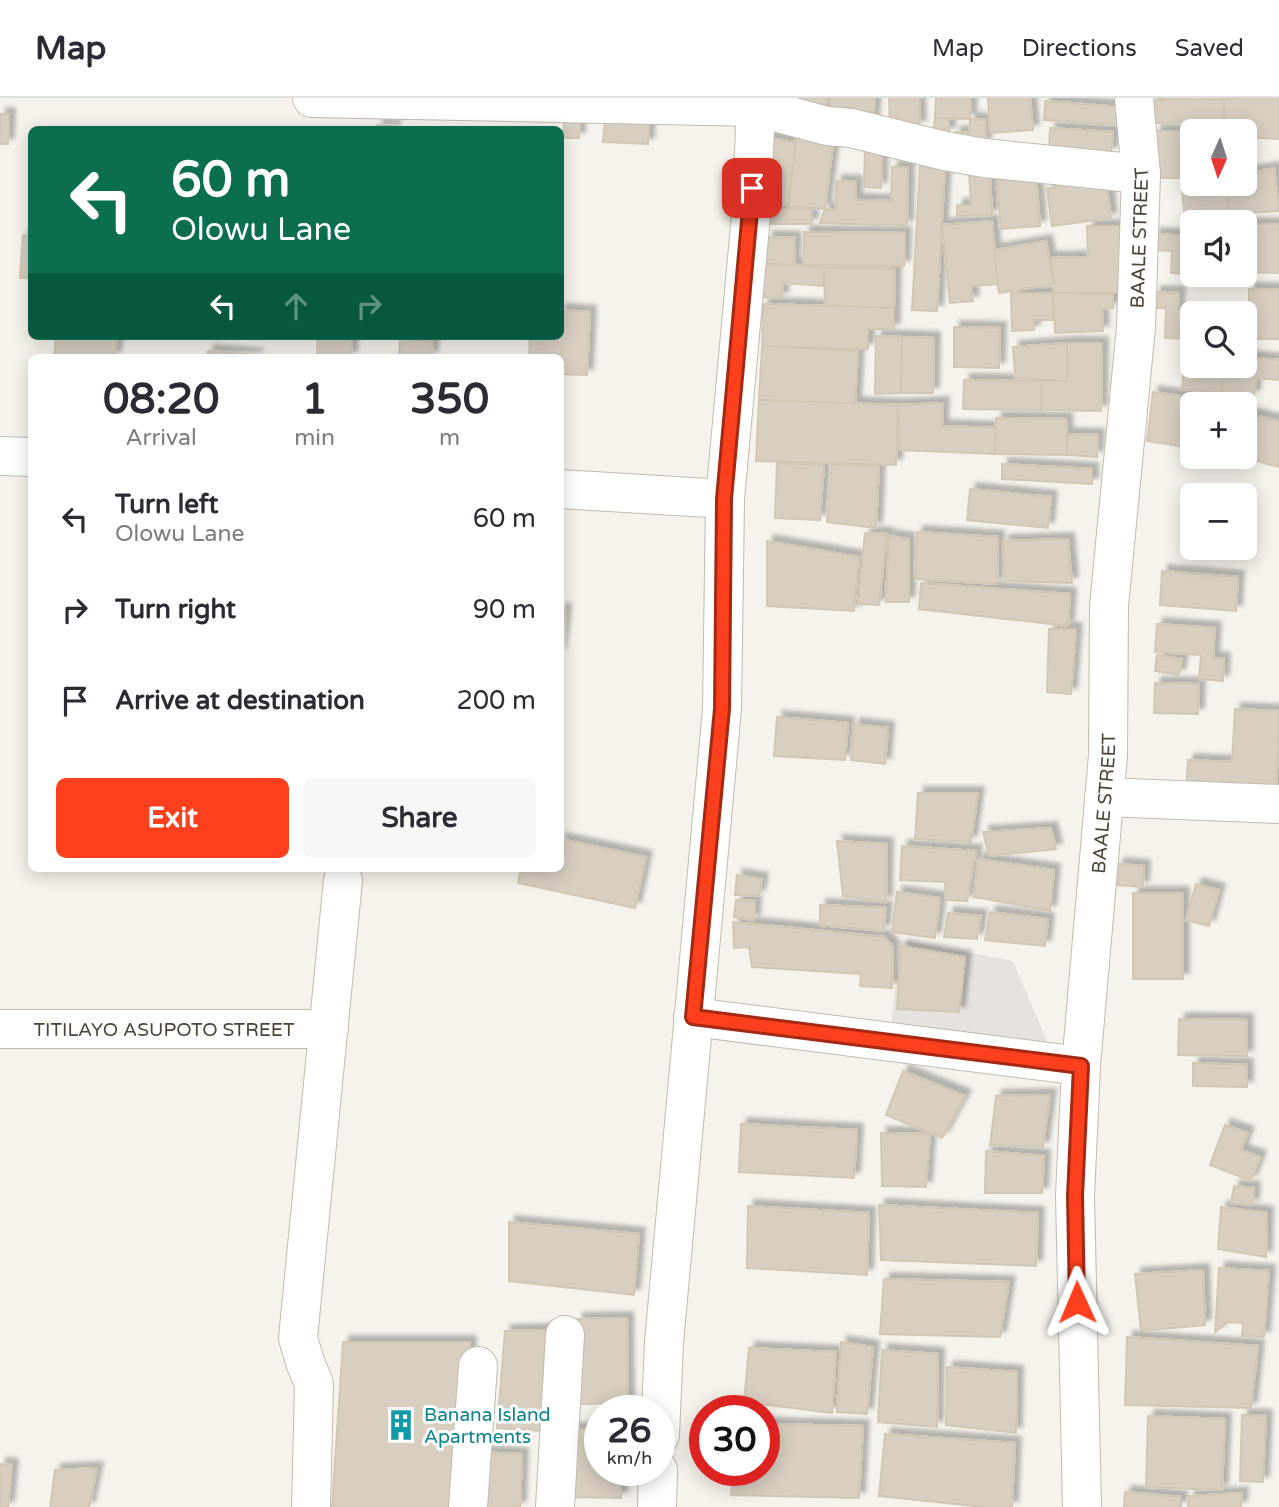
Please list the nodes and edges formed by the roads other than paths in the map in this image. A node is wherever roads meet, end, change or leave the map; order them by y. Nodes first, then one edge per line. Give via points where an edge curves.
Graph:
1 (312, 98) edge
2 (1134, 98) edge
3 (756, 107) junction
4 (1141, 174) junction
5 (0, 456) edge
6 (28, 457) edge
7 (564, 489) edge
8 (724, 499) junction
9 (1104, 797) junction
10 (1279, 804) edge
11 (343, 880) dead end
12 (693, 1017) junction
13 (0, 1029) edge
14 (329, 1029) junction
15 (1081, 1066) junction
16 (565, 1335) dead end
17 (478, 1366) dead end
18 (662, 1395) edge
19 (658, 1486) edge
20 (311, 1507) edge
21 (468, 1507) edge
22 (555, 1507) edge
23 (657, 1507) edge
24 (1082, 1507) edge

1 - 3 street
2 - 4 street, BAALE STREET
3 - 4 street via 984,158
3 - 8 street via 751,215
4 - 9 street, BAALE STREET via 1136,327 1109,606
5 - 6 street
7 - 8 street
8 - 12 street via 722,709
9 - 10 street
9 - 15 street, BAALE STREET
11 - 14 street
12 - 15 street
12 - 18 street
13 - 14 street, TITILAYO ASUPOTO STREET
14 - 20 street via 298,1338 314,1384
15 - 24 street, BAALE STREET via 1075,1196
16 - 22 street
17 - 21 street
19 - 23 street

